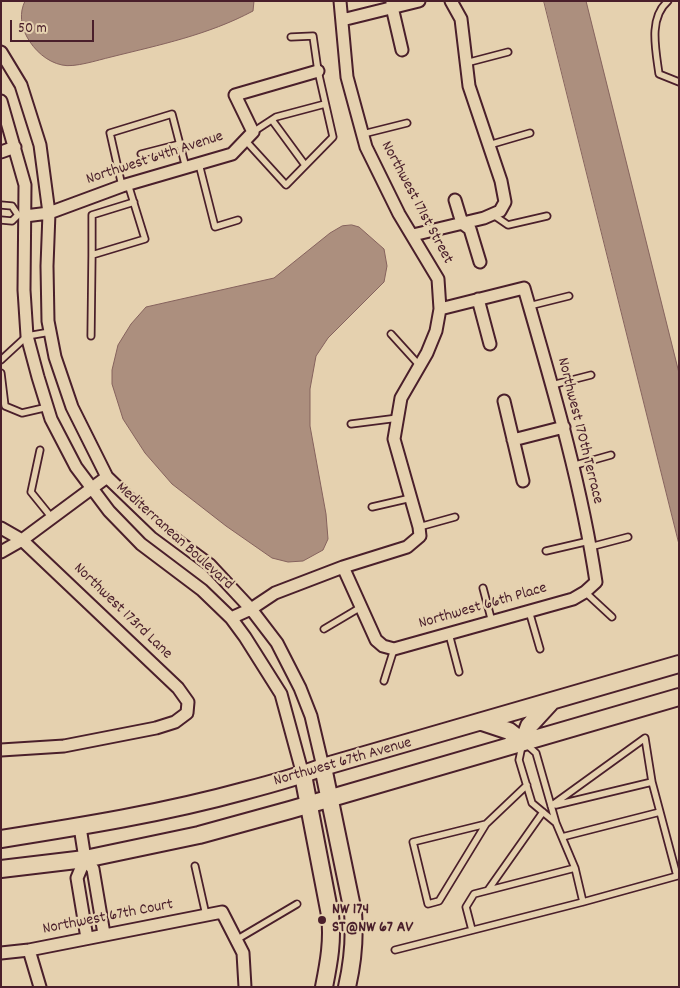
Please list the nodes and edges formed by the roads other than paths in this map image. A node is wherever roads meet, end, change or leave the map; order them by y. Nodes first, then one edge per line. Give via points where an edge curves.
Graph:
1 (340, 1) edge
2 (419, 1) edge
3 (451, 1) edge
4 (668, 1) edge
5 (392, 4) edge
6 (342, 20) junction
7 (290, 37) dead end
8 (402, 50) dead end
9 (1, 52) edge
10 (508, 52) dead end
11 (466, 63) junction
12 (318, 71) junction
13 (679, 82) edge
14 (1, 101) edge
15 (325, 104) junction
16 (272, 120) junction
17 (408, 123) dead end
18 (530, 133) dead end
19 (363, 134) junction
20 (249, 136) junction
21 (180, 144) junction
22 (489, 145) junction
23 (15, 147) junction
24 (1, 152) edge
25 (141, 154) dead end
26 (199, 164) junction
27 (305, 165) junction
28 (186, 168) junction
29 (125, 185) junction
30 (455, 200) dead end
31 (134, 202) junction
32 (1, 205) edge
33 (49, 213) junction
34 (492, 214) junction
35 (22, 216) junction
36 (547, 216) dead end
37 (1, 220) edge
38 (238, 220) dead end
39 (462, 223) junction
40 (413, 235) junction
41 (92, 256) junction
42 (480, 262) dead end
43 (569, 296) dead end
44 (478, 299) junction
45 (530, 306) junction
46 (440, 308) junction
47 (50, 332) junction
48 (391, 334) dead end
49 (26, 336) junction
50 (90, 336) dead end
51 (490, 344) dead end
52 (1, 360) edge
53 (420, 366) junction
54 (1, 373) edge
55 (592, 376) dead end
56 (552, 385) junction
57 (504, 401) dead end
58 (48, 407) junction
59 (398, 418) junction
60 (351, 424) dead end
61 (564, 427) junction
62 (513, 440) junction
63 (40, 450) dead end
64 (611, 455) dead end
65 (572, 466) junction
66 (107, 478) junction
67 (523, 481) dead end
68 (92, 488) junction
69 (411, 498) junction
70 (372, 507) dead end
71 (455, 517) dead end
72 (52, 518) junction
73 (419, 527) junction
74 (1, 528) edge
75 (628, 537) dead end
76 (22, 540) junction
77 (589, 544) junction
78 (1, 552) edge
79 (546, 552) dead end
80 (343, 567) junction
81 (596, 582) joint
82 (483, 588) dead end
83 (586, 592) junction
84 (361, 607) junction
85 (251, 609) junction
86 (529, 612) junction
87 (612, 617) dead end
88 (231, 618) junction
89 (492, 622) junction
90 (324, 629) dead end
91 (449, 634) junction
92 (394, 649) junction
93 (540, 649) dead end
94 (679, 664) edge
95 (459, 672) dead end
96 (384, 681) dead end
97 (304, 697) junction
98 (679, 697) edge
99 (550, 702) junction
100 (284, 704) junction
101 (482, 722) junction
102 (523, 742) junction
103 (1, 750) edge
104 (324, 767) junction
105 (303, 775) junction
106 (652, 782) junction
107 (527, 786) junction
108 (330, 798) junction
109 (308, 804) junction
110 (552, 806) junction
111 (543, 812) junction
112 (660, 812) junction
113 (556, 823) junction
114 (486, 824) junction
115 (80, 827) junction
116 (562, 837) junction
117 (1, 838) edge
118 (85, 859) junction
119 (195, 866) dead end
120 (575, 868) junction
121 (1, 870) edge
122 (488, 890) junction
123 (584, 902) junction
124 (297, 904) dead end
125 (206, 915) junction
126 (472, 930) junction
127 (104, 934) junction
128 (87, 938) junction
129 (236, 940) junction
130 (29, 950) junction
131 (395, 950) dead end
132 (1, 953) edge
133 (40, 987) edge
134 (245, 987) edge
135 (324, 987) edge
136 (347, 987) edge

1 - 6 street, Northwest 171st Street
2 - 5 street
3 - 11 street via 461,19
4 - 13 lane via 654,31 659,74
5 - 6 street
5 - 8 street
6 - 19 street, Northwest 171st Street via 347,77
7 - 12 lane via 313,36
9 - 33 street, Mediterranean Boulevard via 21,85 40,145
10 - 11 lane
11 - 22 street via 469,86
12 - 15 lane
12 - 20 street via 235,95
14 - 23 street, Mediterranean Boulevard
15 - 16 lane
15 - 27 lane via 333,137
16 - 20 lane
16 - 27 lane
17 - 19 lane
18 - 22 lane
19 - 40 street, Northwest 171st Street via 399,214
20 - 26 street, Northwest 64th Avenue via 232,154
20 - 27 lane via 286,185
21 - 25 lane
21 - 28 lane
21 - 29 lane via 172,114 110,133
22 - 34 street via 505,202 500,211
23 - 24 street
23 - 35 street, Mediterranean Boulevard via 25,185
26 - 28 street, Northwest 64th Avenue
26 - 38 lane via 215,227
28 - 29 street, Northwest 64th Avenue
29 - 31 lane
29 - 33 street, Northwest 64th Avenue
30 - 39 street
31 - 41 lane via 92,215
31 - 41 lane via 144,239
32 - 35 lane via 12,206
33 - 35 street, Northwest 64th Avenue
33 - 47 street, Mediterranean Boulevard
34 - 36 lane via 508,225
34 - 39 street
35 - 37 lane via 12,221
35 - 49 street, Mediterranean Boulevard
39 - 40 street
39 - 42 street via 470,229
40 - 46 street, Northwest 171st Street via 438,279
41 - 50 lane
43 - 45 lane
44 - 45 street, Northwest 17Oth Terrace via 524,288
44 - 46 street
44 - 51 street
45 - 56 street, Northwest 17Oth Terrace
46 - 53 street, Northwest 171st Street via 436,331
47 - 49 lane
47 - 66 street, Mediterranean Boulevard via 72,407
48 - 53 lane
49 - 52 lane
49 - 58 street, Mediterranean Boulevard
53 - 59 street, Northwest 171st Street via 401,398
54 - 58 lane via 5,406 22,413
55 - 56 lane
56 - 61 street, Northwest 17Oth Terrace
57 - 62 street
58 - 68 street, Mediterranean Boulevard via 76,467
59 - 60 lane
59 - 69 street, Northwest 171st Street via 394,439
61 - 62 street
61 - 65 street, Northwest 17Oth Terrace
62 - 67 street
63 - 72 lane via 31,492
64 - 65 lane
65 - 77 street, Northwest 17Oth Terrace
66 - 68 street
66 - 85 street, Mediterranean Boulevard via 160,528 210,565
68 - 72 street
68 - 88 street, Mediterranean Boulevard via 141,544 202,590
69 - 70 lane
69 - 73 street, Northwest 171st Street
71 - 73 lane
72 - 76 street
73 - 80 street via 420,536 407,547
74 - 76 street, Northwest 173rd Lane
75 - 77 lane
76 - 78 street
76 - 103 street, Northwest 173rd Lane via 178,688 188,702 187,713 176,722 156,728 64,746
77 - 79 lane
77 - 81 street, Northwest 17Oth Terrace
80 - 84 street
80 - 85 street via 275,593
81 - 83 street, Northwest 66th Place
82 - 89 lane
83 - 86 street, Northwest 66th Place
83 - 87 lane
84 - 90 lane
84 - 92 street via 376,640
85 - 88 street
85 - 97 street, Mediterranean Boulevard via 277,643
86 - 89 street, Northwest 66th Place
86 - 93 lane
88 - 100 street, Mediterranean Boulevard via 264,666
89 - 91 street, Northwest 66th Place
91 - 92 street, Northwest 66th Place
91 - 95 lane
92 - 96 lane
94 - 99 main road, Northwest 67th Avenue
97 - 100 street
97 - 104 street, Mediterranean Boulevard
98 - 102 main road, Northwest 67th Avenue
99 - 101 main road, Northwest 67th Avenue
99 - 102 main road via 529,726
100 - 105 street, Mediterranean Boulevard
101 - 102 main road via 509,731
101 - 104 main road, Northwest 67th Avenue
102 - 107 lane via 519,760
102 - 108 main road, Northwest 67th Avenue
102 - 110 lane via 536,753
104 - 105 main road, Northwest 67th Avenue
104 - 108 main road, Mediterranean Boulevard
105 - 109 main road, Mediterranean Boulevard
105 - 115 main road, Northwest 67th Avenue via 193,805
106 - 110 lane
106 - 110 lane via 645,738
106 - 112 lane
107 - 111 lane via 532,803
107 - 114 lane
108 - 109 main road, Northwest 67th Avenue
108 - 136 main road, Mediterranean Boulevard via 355,933
109 - 118 main road, Northwest 67th Avenue via 199,835
109 - 135 main road, Mediterranean Boulevard via 332,933
110 - 113 lane
111 - 113 lane
111 - 122 lane
112 - 116 lane
112 - 123 lane via 676,876
113 - 116 lane
114 - 114 lane via 439,901 428,904 413,842
115 - 117 main road, Northwest 67th Avenue
115 - 118 street
116 - 120 lane
118 - 121 main road, Northwest 67th Avenue
118 - 127 street via 93,868
118 - 128 street via 77,878
119 - 125 lane
120 - 122 lane
120 - 123 lane
122 - 126 lane via 474,894 466,907
123 - 126 lane
124 - 129 lane
125 - 127 street, Northwest 67th Court
125 - 129 street, Northwest 67th Court via 222,912
126 - 131 lane
127 - 128 street, Northwest 67th Court
128 - 130 street, Northwest 67th Court
129 - 134 street via 243,953
130 - 132 street, Northwest 67th Court
130 - 133 street

